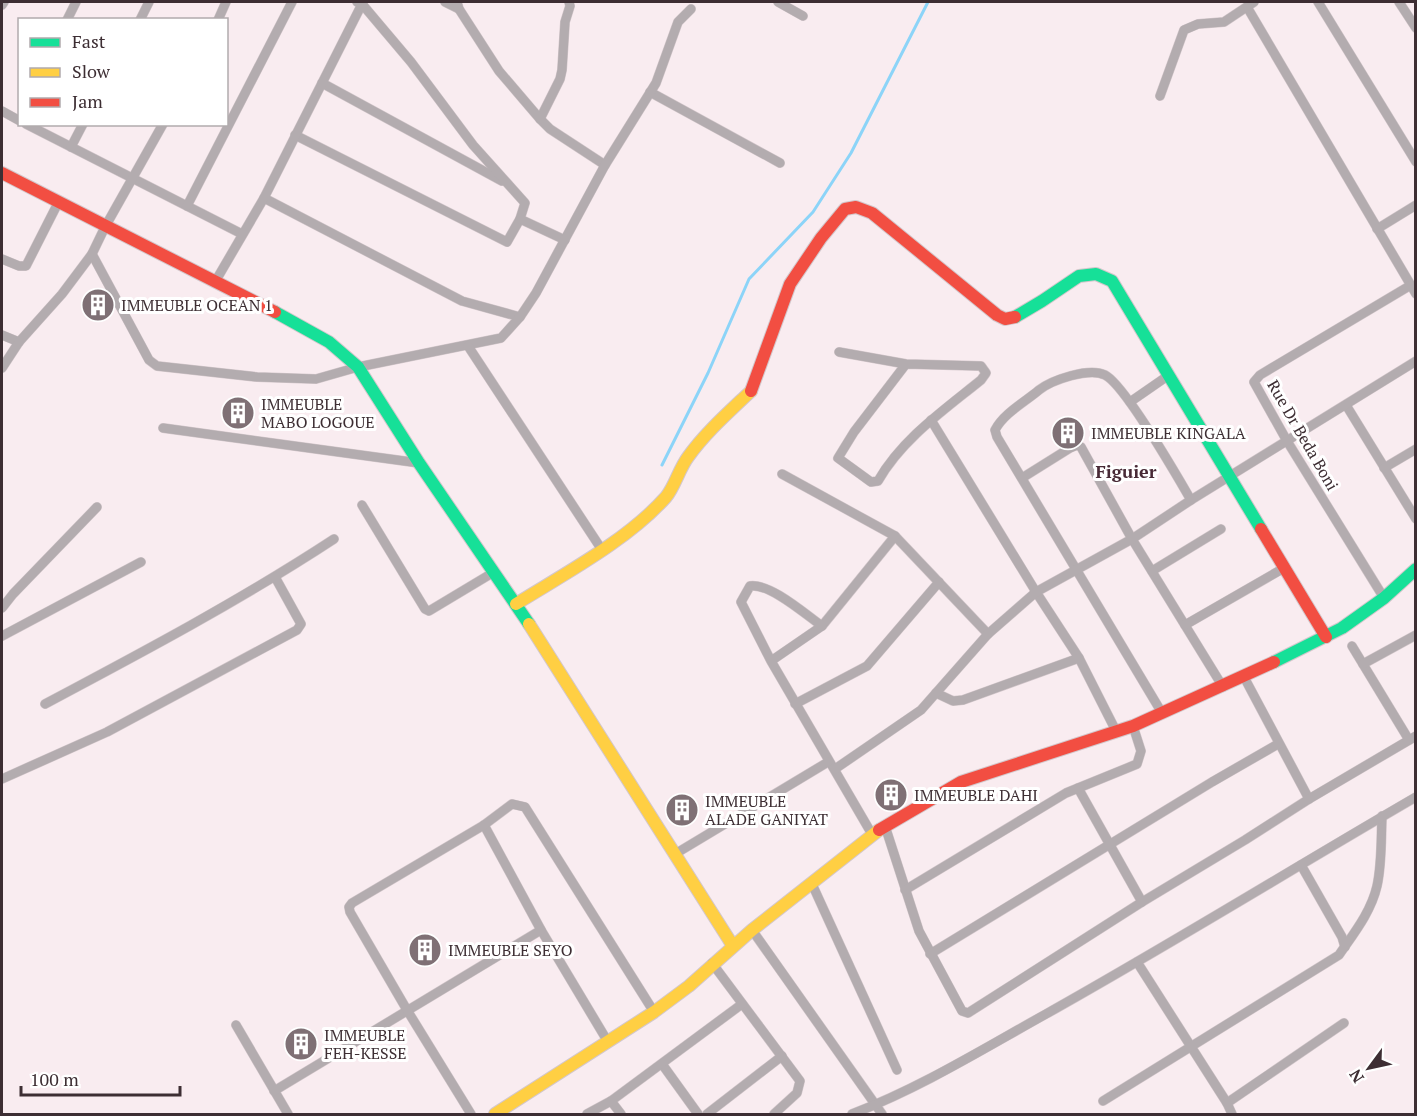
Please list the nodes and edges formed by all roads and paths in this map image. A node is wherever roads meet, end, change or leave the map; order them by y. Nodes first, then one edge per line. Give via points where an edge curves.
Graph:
1 (76, 2) edge
2 (149, 2) edge
3 (226, 2) edge
4 (292, 2) edge
5 (361, 2) edge
6 (446, 2) edge
7 (569, 2) edge
8 (778, 2) edge
9 (1318, 2) edge
10 (1399, 2) edge
11 (1250, 4) edge
12 (458, 5) edge
13 (691, 9) dead end
14 (803, 16) dead end
15 (68, 18) edge
16 (141, 18) edge
17 (219, 18) edge
18 (1416, 28) edge
19 (322, 82) junction
20 (650, 92) junction
21 (1160, 96) dead end
22 (2, 111) edge
23 (18, 117) edge
24 (540, 119) junction
25 (30, 126) edge
26 (82, 126) edge
27 (162, 126) edge
28 (295, 135) junction
29 (71, 147) junction
30 (1416, 162) edge
31 (780, 163) dead end
32 (605, 165) junction
33 (2, 173) edge
34 (133, 179) junction
35 (511, 186) junction
36 (264, 198) junction
37 (58, 203) junction
38 (1416, 205) edge
39 (187, 206) junction
40 (520, 219) junction
41 (105, 227) junction
42 (1377, 229) junction
43 (242, 234) junction
44 (565, 240) junction
45 (92, 254) junction
46 (2, 259) edge
47 (215, 282) junction
48 (1413, 289) edge
49 (520, 317) junction
50 (2, 335) edge
51 (19, 342) junction
52 (468, 346) junction
53 (840, 352) dead end
54 (1416, 361) edge
55 (906, 364) junction
56 (358, 367) junction
57 (2, 368) edge
58 (1169, 375) junction
59 (1130, 402) junction
60 (1346, 405) junction
61 (931, 420) junction
62 (164, 429) dead end
63 (1287, 441) junction
64 (1416, 449) edge
65 (419, 463) junction
66 (1384, 468) junction
67 (782, 474) dead end
68 (1230, 476) junction
69 (1022, 478) junction
70 (1191, 500) junction
71 (362, 505) dead end
72 (97, 507) dead end
73 (1416, 519) edge
74 (1221, 529) dead end
75 (895, 536) junction
76 (334, 539) dead end
77 (1132, 539) junction
78 (602, 550) junction
79 (141, 562) dead end
80 (1284, 568) junction
81 (1076, 569) junction
82 (1416, 569) edge
83 (1152, 571) junction
84 (494, 573) junction
85 (275, 578) junction
86 (939, 582) junction
87 (1036, 592) junction
88 (1384, 598) junction
89 (516, 604) junction
90 (2, 608) edge
91 (1185, 625) junction
92 (822, 626) junction
93 (988, 634) junction
94 (1416, 635) edge
95 (2, 636) edge
96 (1326, 637) junction
97 (1352, 646) dead end
98 (1079, 658) junction
99 (771, 661) junction
100 (1363, 664) junction
101 (1244, 677) junction
102 (1223, 687) junction
103 (936, 693) junction
104 (45, 704) dead end
105 (795, 704) junction
106 (1162, 713) junction
107 (1133, 726) junction
108 (1116, 731) junction
109 (1412, 738) edge
110 (1278, 744) junction
111 (832, 765) junction
112 (2, 779) edge
113 (1078, 788) junction
114 (1416, 797) edge
115 (1309, 799) junction
116 (1382, 816) junction
117 (484, 825) junction
118 (885, 826) junction
119 (873, 836) junction
120 (1109, 845) junction
121 (675, 854) junction
122 (1301, 865) junction
123 (812, 884) junction
124 (905, 890) junction
125 (1142, 902) junction
126 (541, 930) junction
127 (753, 930) junction
128 (733, 946) junction
129 (1345, 947) junction
130 (930, 954) junction
131 (1137, 962) junction
132 (712, 963) junction
133 (742, 1004) junction
134 (407, 1010) junction
135 (654, 1012) junction
136 (1344, 1023) dead end
137 (236, 1025) dead end
138 (608, 1042) junction
139 (1191, 1046) junction
140 (782, 1056) junction
141 (662, 1064) junction
142 (897, 1070) dead end
143 (274, 1091) junction
144 (611, 1101) junction
145 (1103, 1101) dead end
146 (1227, 1103) junction
147 (875, 1105) junction
148 (288, 1114) edge
149 (471, 1114) edge
150 (495, 1114) edge
151 (586, 1114) edge
152 (621, 1114) edge
153 (698, 1114) edge
154 (707, 1114) edge
155 (774, 1114) edge
156 (852, 1114) edge
157 (882, 1114) edge
158 (1232, 1114) edge

1 - 15 street
2 - 16 street
3 - 17 street
4 - 39 street
5 - 19 street
5 - 35 street via 473,145
6 - 12 street
7 - 24 street via 560,79
8 - 14 street
9 - 30 street
10 - 18 street
11 - 21 street via 1224,22 1198,24 1184,30
11 - 42 street
12 - 24 street via 499,71
13 - 20 street via 678,22
19 - 28 street
19 - 35 street
20 - 31 street
20 - 32 street
22 - 23 street
24 - 32 street
25 - 29 street
26 - 29 street
27 - 34 street
28 - 36 street
28 - 40 street via 507,242
29 - 34 street
32 - 44 street
33 - 37 street
34 - 39 street
34 - 41 street
35 - 40 street via 525,203
36 - 43 street
36 - 49 street via 462,301
37 - 41 street
37 - 46 street via 26,266
38 - 42 street
39 - 43 street
40 - 44 street
41 - 45 street
41 - 47 street
42 - 48 street
43 - 47 street
44 - 49 street
45 - 51 street
45 - 56 street via 149,360 157,366 316,379
47 - 56 street via 303,326
48 - 63 street, Rue Dr Beda Boni via 1260,375 1254,382
49 - 52 street via 501,338
50 - 51 street
51 - 57 street
52 - 56 street
52 - 78 street
53 - 55 street
54 - 60 street
55 - 61 street via 981,366 985,370 981,380
55 - 61 street via 838,458 871,482 878,481 889,461
56 - 65 street
58 - 59 street
58 - 68 street
58 - 78 street via 1107,277 1089,272 1079,276 1006,320 873,213 845,208 790,284 752,390 710,429 686,459 667,496
59 - 69 street via 1105,375 1076,375 1046,386 995,430
59 - 70 street
60 - 63 street
60 - 66 street
61 - 87 street
62 - 65 street
63 - 68 street
63 - 88 street, Rue Dr Beda Boni
64 - 66 street
65 - 84 street
66 - 73 street
67 - 75 street
68 - 70 street
68 - 80 street
69 - 77 street via 1070,448 1081,447
69 - 81 street
70 - 77 street
71 - 84 street via 425,609 429,611
72 - 90 street
74 - 83 street
75 - 86 street
75 - 92 street
76 - 85 street
77 - 81 street
77 - 83 street
78 - 89 street
79 - 95 street
80 - 91 street
80 - 96 street
81 - 87 street
81 - 106 street
82 - 88 street
83 - 91 street
84 - 89 street
85 - 104 street
85 - 112 street via 298,616 301,624 297,630 107,732
86 - 93 street
86 - 105 street via 867,666
87 - 93 street
87 - 98 street
88 - 96 street
89 - 121 street
91 - 102 street
92 - 99 street
92 - 99 street via 776,594 758,585 750,586 741,602
93 - 103 street
94 - 100 street
96 - 101 street
97 - 100 street
98 - 103 street via 963,700 953,701
98 - 108 street
99 - 105 street
100 - 109 street
101 - 102 street
101 - 110 street
102 - 106 street
103 - 111 street via 921,710
105 - 111 street
106 - 107 street
107 - 108 street
107 - 113 street via 1141,751 1137,764
108 - 118 street via 961,782
109 - 115 street
110 - 115 street
110 - 120 street
111 - 119 street
111 - 121 street
113 - 120 street
113 - 124 street
114 - 116 street
115 - 125 street
116 - 122 street
116 - 129 street via 1377,886 1366,914
117 - 126 street
117 - 134 street via 349,907
117 - 135 street via 512,804 525,807
118 - 119 street
118 - 124 street
119 - 123 street
120 - 125 street
120 - 130 street
121 - 128 street
122 - 129 street
122 - 131 street
123 - 127 street
123 - 142 street
124 - 130 street
125 - 130 street via 968,1013 962,1011
126 - 134 street
126 - 138 street
127 - 128 street
127 - 147 street
128 - 132 street
129 - 139 street via 1339,955
131 - 139 street
131 - 147 street via 937,1075
132 - 133 street
132 - 135 street
133 - 140 street
133 - 141 street
134 - 143 street
134 - 149 street
135 - 138 street
136 - 146 street
137 - 143 street
138 - 150 street
139 - 145 street
139 - 146 street
140 - 154 street
140 - 155 street via 797,1075 800,1086
141 - 144 street
141 - 153 street
143 - 148 street
144 - 151 street
144 - 152 street
146 - 158 street
147 - 156 street
147 - 157 street

